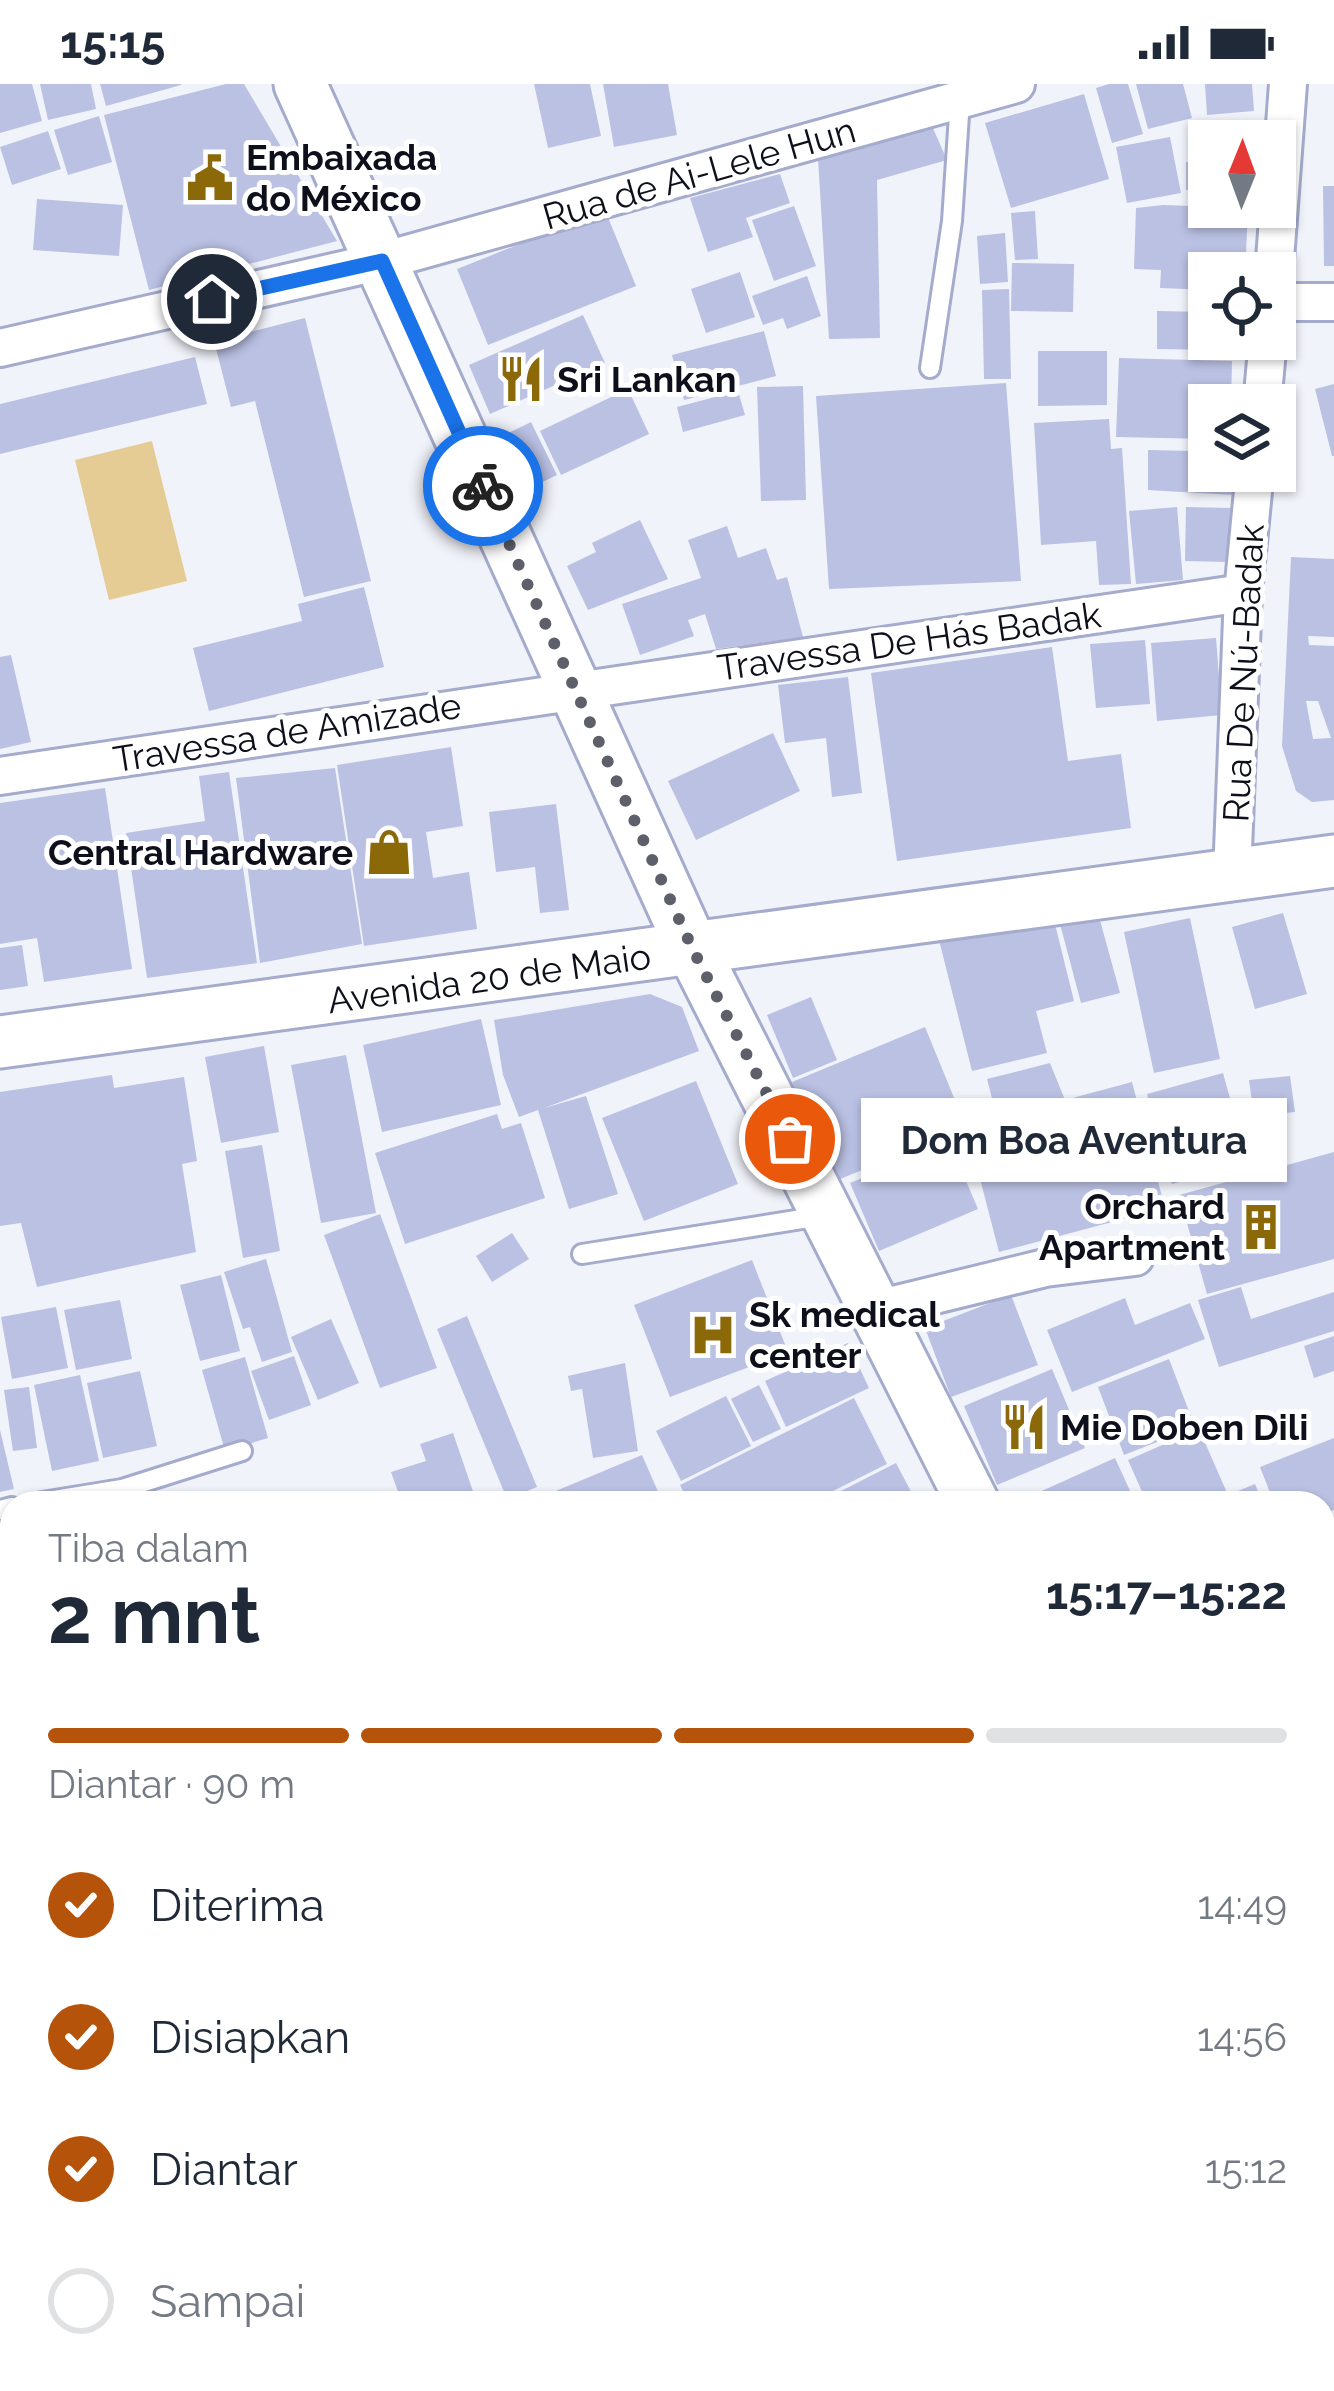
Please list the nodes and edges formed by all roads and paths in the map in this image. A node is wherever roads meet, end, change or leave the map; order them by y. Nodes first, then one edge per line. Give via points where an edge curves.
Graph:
1 (300, 84) edge
2 (1016, 84) edge
3 (1288, 84) edge
4 (960, 100) junction
5 (1276, 252) edge
6 (382, 261) junction
7 (1296, 302) edge
8 (1334, 302) edge
9 (0, 348) edge
10 (930, 368) dead end
11 (1253, 492) edge
12 (1243, 593) junction
13 (575, 689) junction
14 (0, 776) edge
15 (1334, 861) edge
16 (1232, 876) junction
17 (693, 950) junction
18 (0, 1042) edge
19 (828, 1215) junction
20 (583, 1255) dead end
21 (1135, 1257) dead end
22 (877, 1309) junction
23 (242, 1451) dead end
24 (110, 1491) edge
25 (967, 1491) edge

1 - 6 main road
2 - 4 street, Rua de Ai-Lele Hun
3 - 5 street
4 - 6 street, Rua de Ai-Lele Hun
4 - 10 lane
6 - 9 street, Rua de Ai-Lele Hun
6 - 13 main road
7 - 8 street
11 - 12 street, Rua De Nú-Badak
12 - 13 street, Travessa De Hás Badak
12 - 16 street, Rua De Nú-Badak
13 - 14 street, Travessa de Amizade
13 - 17 main road
15 - 16 main road, Avenida 20 de Maio
16 - 17 main road, Avenida 20 de Maio
17 - 18 main road, Avenida 20 de Maio
17 - 19 main road
19 - 20 lane
19 - 22 main road
21 - 22 street via 1045,1268
22 - 25 main road
23 - 24 lane

